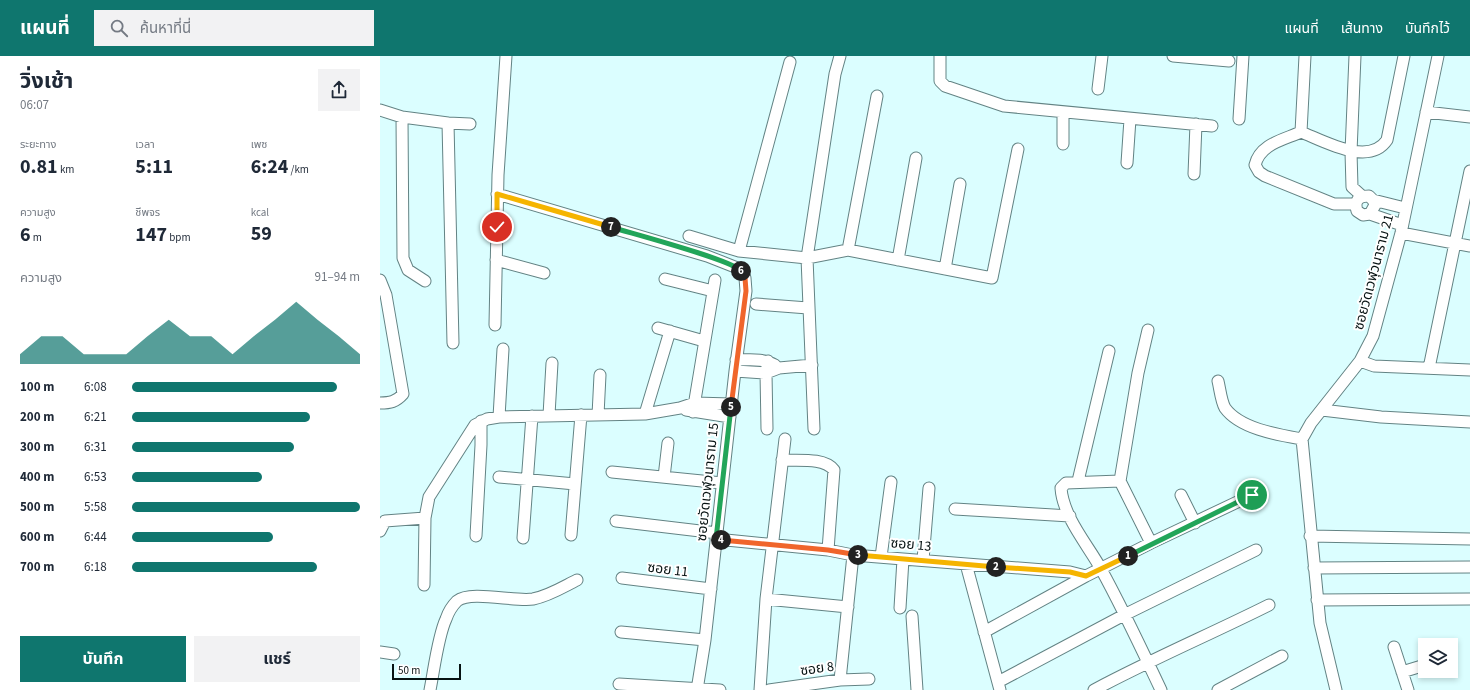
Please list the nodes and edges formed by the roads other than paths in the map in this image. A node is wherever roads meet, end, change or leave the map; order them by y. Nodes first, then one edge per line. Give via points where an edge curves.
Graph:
1 (506, 56) edge
2 (840, 56) edge
3 (940, 56) edge
4 (1102, 56) edge
5 (1173, 56) edge
6 (1243, 56) edge
7 (1305, 56) edge
8 (1355, 56) edge
9 (1404, 56) edge
10 (1438, 56) edge
11 (1229, 61) dead end
12 (790, 62) dead end
13 (1098, 89) dead end
14 (877, 96) dead end
15 (380, 110) edge
16 (1426, 112) junction
17 (1063, 113) junction
18 (1470, 116) edge
19 (402, 117) junction
20 (1130, 119) junction
21 (1238, 119) dead end
22 (448, 123) junction
23 (470, 124) dead end
24 (1196, 124) junction
25 (1212, 126) dead end
26 (1301, 132) junction
27 (1063, 144) dead end
28 (1018, 149) dead end
29 (1350, 152) junction
30 (916, 158) dead end
31 (1127, 163) dead end
32 (1470, 171) edge
33 (1194, 174) dead end
34 (960, 184) dead end
35 (497, 194) junction
36 (1358, 200) junction
37 (1373, 200) junction
38 (1405, 208) junction
39 (1370, 214) junction
40 (1402, 229) junction
41 (689, 236) dead end
42 (1455, 243) junction
43 (1470, 246) edge
44 (848, 250) junction
45 (739, 251) junction
46 (807, 258) junction
47 (496, 260) junction
48 (898, 260) junction
49 (945, 269) junction
50 (544, 273) dead end
51 (665, 279) dead end
52 (380, 280) edge
53 (425, 281) dead end
54 (756, 304) dead end
55 (808, 308) junction
56 (495, 325) dead end
57 (658, 328) dead end
58 (1148, 330) dead end
59 (670, 331) junction
60 (704, 341) junction
61 (453, 343) dead end
62 (503, 349) dead end
63 (1109, 351) dead end
64 (736, 360) junction
65 (1360, 361) junction
66 (768, 362) junction
67 (552, 363) dead end
68 (812, 366) junction
69 (779, 368) junction
70 (1429, 368) junction
71 (1470, 370) edge
72 (735, 371) junction
73 (766, 373) junction
74 (600, 375) dead end
75 (1218, 381) dead end
76 (380, 403) edge
77 (731, 404) junction
78 (694, 407) junction
79 (1322, 410) junction
80 (645, 414) junction
81 (549, 415) junction
82 (581, 415) junction
83 (598, 415) junction
84 (532, 416) junction
85 (499, 417) junction
86 (730, 417) junction
87 (481, 421) junction
88 (1470, 422) edge
89 (767, 429) dead end
90 (814, 429) dead end
91 (785, 439) dead end
92 (1302, 439) junction
93 (668, 443) dead end
94 (782, 460) junction
95 (612, 472) dead end
96 (499, 476) dead end
97 (664, 477) junction
98 (527, 479) junction
99 (1078, 481) junction
100 (1120, 481) junction
101 (891, 482) dead end
102 (722, 483) junction
103 (575, 484) junction
104 (929, 488) dead end
105 (1181, 495) dead end
106 (1252, 495) dead end
107 (955, 509) dead end
108 (1070, 516) junction
109 (426, 518) junction
110 (616, 521) dead end
111 (1196, 523) junction
112 (380, 531) edge
113 (571, 535) dead end
114 (476, 536) dead end
115 (717, 536) junction
116 (1310, 536) junction
117 (523, 538) dead end
118 (1470, 539) edge
119 (1151, 543) junction
120 (772, 545) junction
121 (828, 550) junction
122 (1256, 550) dead end
123 (853, 554) junction
124 (881, 557) junction
125 (904, 559) junction
126 (923, 560) junction
127 (966, 564) junction
128 (1470, 567) edge
129 (1314, 568) junction
130 (1102, 570) junction
131 (1086, 576) junction
132 (622, 578) dead end
133 (577, 580) dead end
134 (424, 586) dead end
135 (711, 589) junction
136 (766, 599) junction
137 (1470, 599) edge
138 (1317, 600) junction
139 (1269, 605) dead end
140 (848, 607) junction
141 (900, 608) dead end
142 (1124, 615) junction
143 (912, 616) dead end
144 (621, 632) dead end
145 (984, 632) junction
146 (705, 640) junction
147 (1394, 647) dead end
148 (380, 652) edge
149 (394, 654) dead end
150 (1282, 656) dead end
151 (1147, 662) junction
152 (1418, 667) edge
153 (1402, 672) junction
154 (869, 679) dead end
155 (840, 680) junction
156 (619, 684) dead end
157 (999, 686) edge
158 (430, 690) edge
159 (697, 690) edge
160 (720, 690) edge
161 (760, 690) edge
162 (769, 690) edge
163 (917, 690) edge
164 (1094, 690) edge
165 (1161, 690) edge
166 (1218, 690) edge
167 (1336, 690) edge
168 (1408, 690) edge

1 - 35 street
2 - 46 street via 835,74
3 - 17 street via 940,81 945,86 1004,106
4 - 13 street
5 - 11 street
6 - 21 street
7 - 26 street
8 - 29 street
9 - 29 street via 1387,140 1383,147 1377,150
10 - 16 street, ซอยวัดเวฬุวนาราม 21
12 - 45 street
14 - 44 street
15 - 19 street
16 - 18 street
16 - 38 street, ซอยวัดเวฬุวนาราม 21
17 - 20 street
17 - 27 street
19 - 22 street
19 - 53 street via 402,258 408,270
20 - 24 street
20 - 31 street
22 - 23 street
22 - 61 street
24 - 25 street
24 - 33 street
26 - 29 street
26 - 36 street via 1264,148 1256,161 1255,166 1259,172 1334,204
28 - 49 street via 992,278
29 - 36 street via 1352,187
30 - 48 street
32 - 42 street
34 - 49 street
35 - 47 street
35 - 64 street, ซอยวัดเวฬุวนาราม 15 via 740,268 745,278 746,291
36 - 37 street via 1369,196
36 - 39 street via 1357,211 1363,215
37 - 38 street
37 - 39 street via 1375,205
38 - 40 street, ซอยวัดเวฬุวนาราม 21
39 - 40 street
40 - 42 street
40 - 65 street, ซอยวัดเวฬุวนาราม 21 via 1373,336
41 - 45 street
42 - 43 street
42 - 70 street
44 - 46 street
44 - 48 street
45 - 46 street
46 - 55 street
47 - 50 street
47 - 56 street
48 - 49 street
51 - 60 street via 714,286
52 - 76 street via 386,295 403,394 391,403
54 - 55 street
55 - 68 street
57 - 59 street
58 - 100 street
59 - 60 street
59 - 80 street
60 - 78 street
62 - 85 street
63 - 99 street
64 - 66 street
64 - 72 street, ซอยวัดเวฬุวนาราม 15
65 - 70 street via 1374,366
65 - 79 street, ซอยวัดเวฬุวนาราม 21
66 - 69 street
66 - 73 street
67 - 81 street
68 - 69 street
68 - 90 street
69 - 73 street
70 - 71 street
72 - 73 street
72 - 77 street, ซอยวัดเวฬุวนาราม 15
73 - 89 street
74 - 83 street
75 - 92 street via 1225,407 1234,416 1265,432
77 - 78 street
77 - 86 street, ซอยวัดเวฬุวนาราม 15
78 - 80 street
78 - 86 street
79 - 88 street
79 - 92 street, ซอยวัดเวฬุวนาราม 21 via 1310,423
80 - 83 street
81 - 82 street
81 - 84 street
82 - 83 street
82 - 103 street
84 - 85 street
84 - 98 street
85 - 87 street
86 - 102 street, ซอยวัดเวฬุวนาราม 15
87 - 109 street via 469,433 429,497
87 - 114 street
91 - 94 street
92 - 116 street
93 - 97 street
94 - 120 street
94 - 121 street via 824,463 834,470
95 - 97 street
96 - 98 street
97 - 102 street
98 - 103 street
98 - 117 street
99 - 100 street
99 - 108 street via 1066,483 1062,488
100 - 119 street
101 - 124 street
102 - 115 street, ซอยวัดเวฬุวนาราม 15
103 - 113 street
104 - 126 street
105 - 111 street
106 - 111 street
107 - 108 street
108 - 130 street
109 - 112 street via 384,521
109 - 134 street
110 - 115 street, ซอย 13
111 - 119 street
115 - 120 street, ซอย 13
115 - 135 street, ซอยวัดเวฬุวนาราม 15
116 - 118 street
116 - 129 street
119 - 130 street
120 - 121 street, ซอย 13
120 - 136 street
121 - 123 street, ซอย 13
122 - 142 street
123 - 124 street, ซอย 13
123 - 140 street
124 - 125 street, ซอย 13
125 - 126 street, ซอย 13
125 - 141 street
126 - 127 street, ซอย 13
127 - 131 street, ซอย 13 via 1070,572
127 - 145 street
128 - 129 street
129 - 138 street
130 - 131 street
130 - 142 street
131 - 145 street
132 - 135 street, ซอย 11
133 - 158 street via 545,596 532,599 467,597 458,601 445,620
135 - 146 street, ซอยวัดเวฬุวนาราม 15
136 - 140 street
136 - 161 street
137 - 138 street
138 - 167 street via 1325,648
139 - 151 street via 1191,644
140 - 155 street
142 - 151 street
142 - 157 street
143 - 163 street
144 - 146 street
145 - 157 street
146 - 159 street, ซอยวัดเวฬุวนาราม 15
147 - 153 street
148 - 149 street
150 - 166 street
151 - 164 street
151 - 165 street
152 - 153 street
153 - 168 street
154 - 155 street, ซอย 8
155 - 162 street, ซอย 8
156 - 159 street
159 - 160 street

